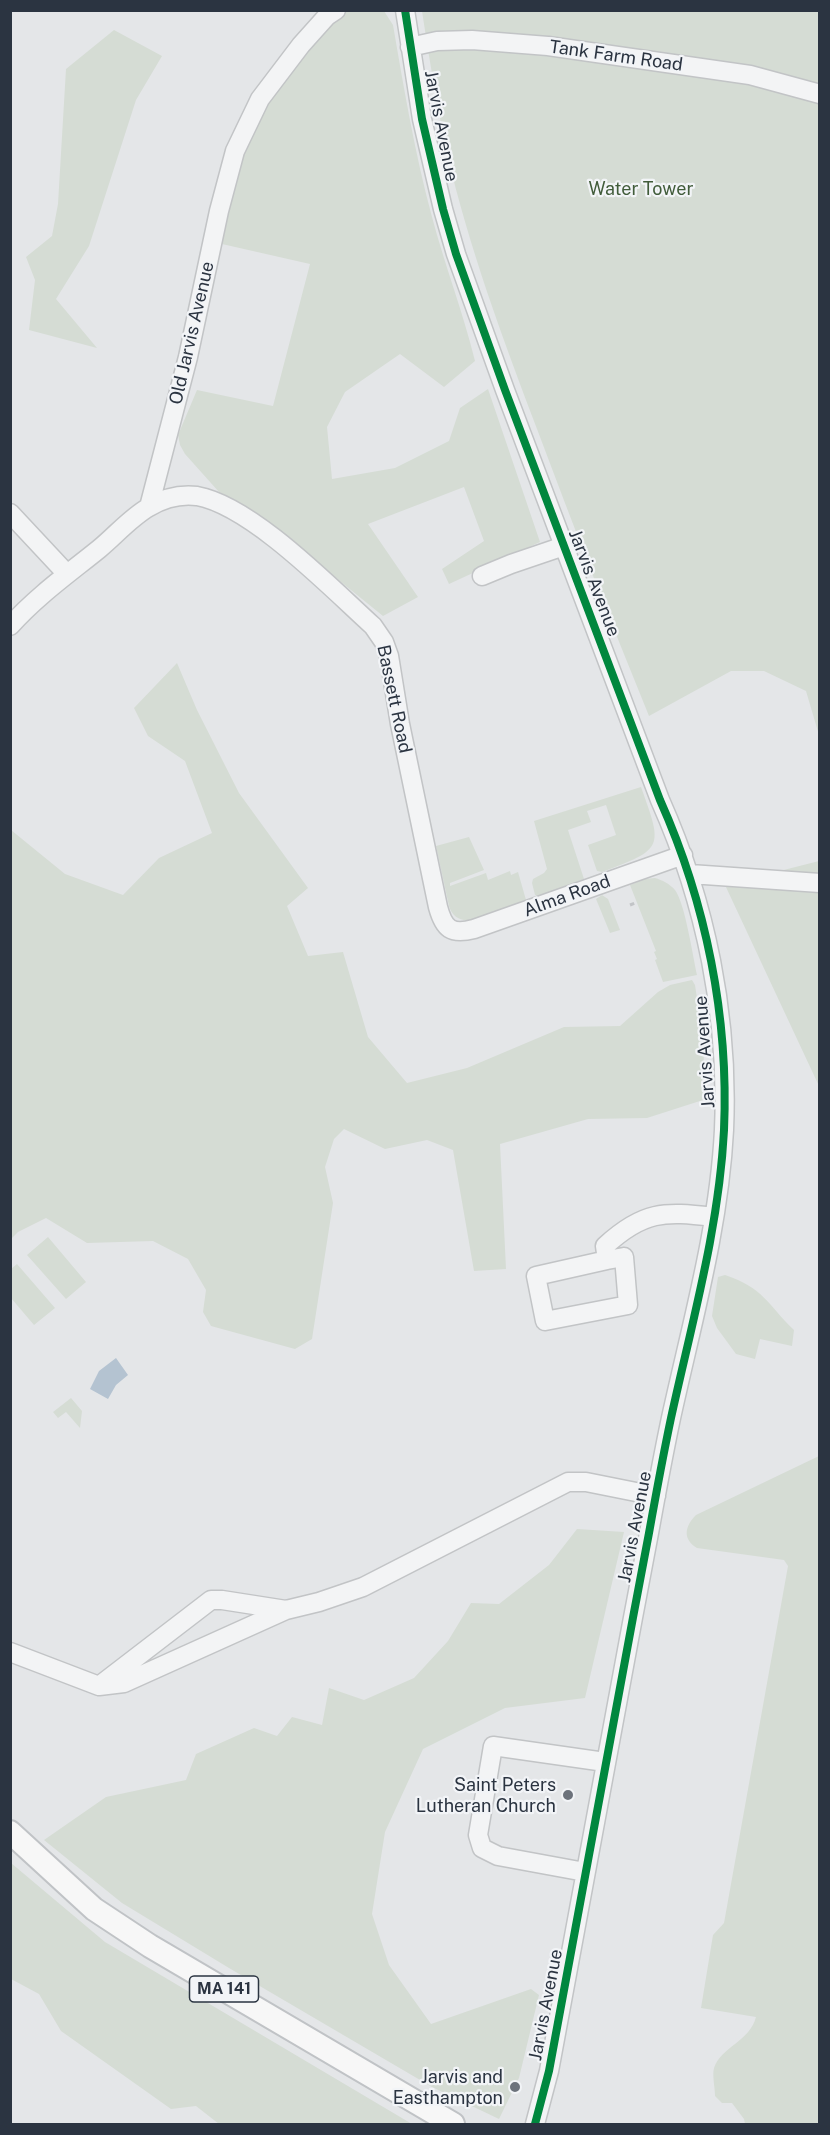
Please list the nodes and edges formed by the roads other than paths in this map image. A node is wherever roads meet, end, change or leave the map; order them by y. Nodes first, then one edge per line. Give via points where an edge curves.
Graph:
1 (336, 10) edge
2 (405, 10) edge
3 (410, 47) junction
4 (819, 93) edge
5 (149, 507) junction
6 (10, 513) edge
7 (564, 546) junction
8 (67, 574) junction
9 (482, 576) dead end
10 (10, 626) edge
11 (683, 855) junction
12 (690, 874) junction
13 (819, 883) edge
14 (451, 930) joint
15 (713, 1217) junction
16 (607, 1260) junction
17 (656, 1497) junction
18 (286, 1610) junction
19 (10, 1652) edge
20 (99, 1686) junction
21 (605, 1762) junction
22 (10, 1832) edge
23 (585, 1872) junction
24 (453, 2124) edge
25 (535, 2124) edge

1 - 5 street, Old Jarvis Avenue via 301,45 260,99 235,151
2 - 3 street, Jarvis Avenue
3 - 4 street, Tank Farm Road via 471,40 549,46 750,75
3 - 7 street, Jarvis Avenue via 432,164 456,254
5 - 8 street
5 - 14 street, Bassett Road via 174,497 196,496 232,510 291,552 373,626 388,656 436,898 441,919
6 - 8 street
7 - 9 street
7 - 11 street, Jarvis Avenue
8 - 10 street
11 - 12 street, Jarvis Avenue
11 - 14 street, Alma Road via 474,929
12 - 13 street
12 - 15 street, Jarvis Avenue via 713,969 724,1060 724,1132
15 - 16 street via 674,1213 637,1221 605,1246
15 - 17 street, Jarvis Avenue via 707,1265
16 - 16 street via 624,1257 628,1305 545,1321 536,1276
17 - 18 street via 586,1482 567,1482 363,1587
17 - 21 street, Jarvis Avenue
18 - 20 street via 124,1683
18 - 20 street via 211,1600
19 - 20 street
21 - 23 street, Jarvis Avenue
21 - 23 street via 493,1746 489,1767 478,1835 482,1848 498,1856
22 - 24 main road, MA 141 via 94,1909
23 - 25 street, Jarvis Avenue via 549,2071

